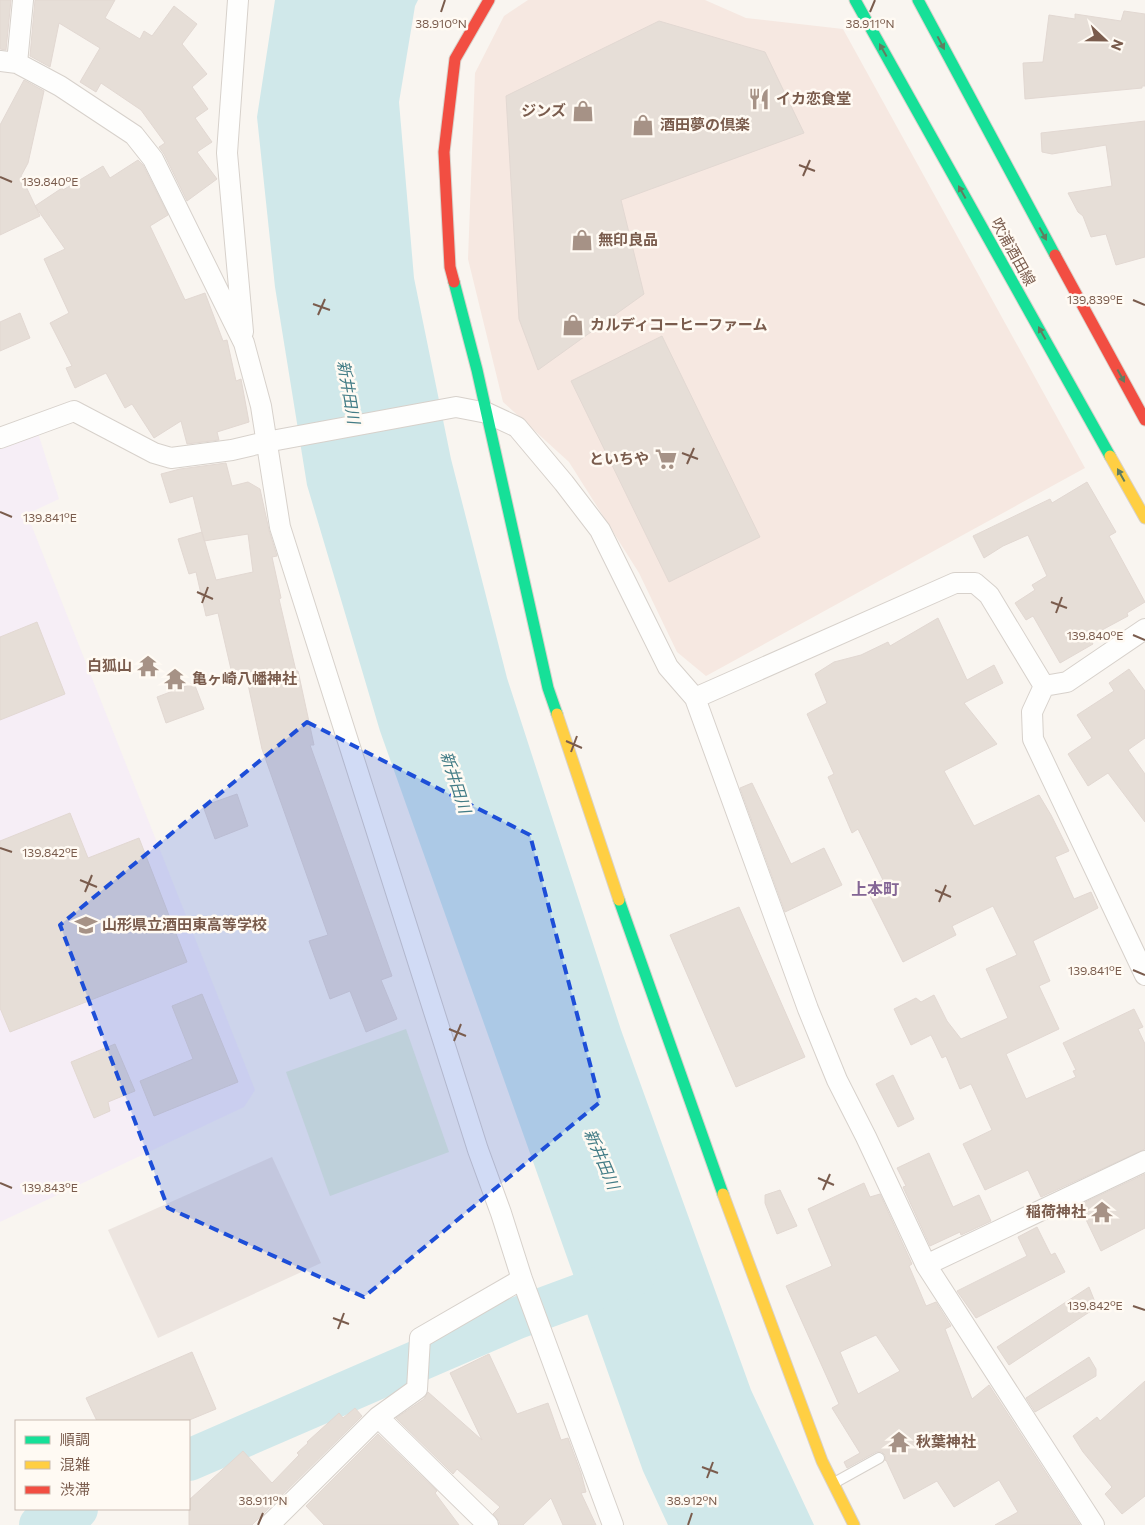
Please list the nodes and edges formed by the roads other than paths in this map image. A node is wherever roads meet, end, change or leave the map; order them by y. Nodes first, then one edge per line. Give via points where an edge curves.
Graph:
1 (23, 0) edge
2 (238, 0) edge
3 (489, 0) edge
4 (855, 0) edge
5 (918, 0) edge
6 (8, 62) edge
7 (244, 342) junction
8 (487, 413) junction
9 (1145, 420) edge
10 (0, 438) edge
11 (266, 442) junction
12 (1145, 518) edge
13 (1145, 629) edge
14 (1044, 686) junction
15 (695, 698) junction
16 (1145, 975) edge
17 (1145, 1161) edge
18 (926, 1265) junction
19 (522, 1279) junction
20 (378, 1418) junction
21 (879, 1458) dead end
22 (833, 1483) junction
23 (278, 1522) edge
24 (488, 1525) edge
25 (613, 1525) edge
26 (854, 1525) edge
27 (1094, 1525) edge

1 - 6 street
2 - 7 street via 227,153
3 - 8 street via 455,59 444,152 450,267
12 -> 4 street, 吹浦酒田線
5 -> 9 street
6 - 7 street via 60,86 134,135 152,159
7 - 11 street via 261,406
8 - 11 street via 456,407
8 - 15 street via 517,427 600,530 668,667
8 - 22 street via 548,688 704,1142 822,1461
10 - 11 street via 74,411 154,453 171,458
11 - 19 street via 280,527
13 - 14 street via 1067,682
14 - 15 street via 989,595 976,583 955,583
14 - 16 street via 1032,712 1032,739
15 - 18 street via 837,1080
17 - 18 street
18 - 27 street
19 - 20 street via 420,1338 417,1389
19 - 25 street
20 - 23 street
20 - 24 street
21 - 22 lane
22 - 26 street

